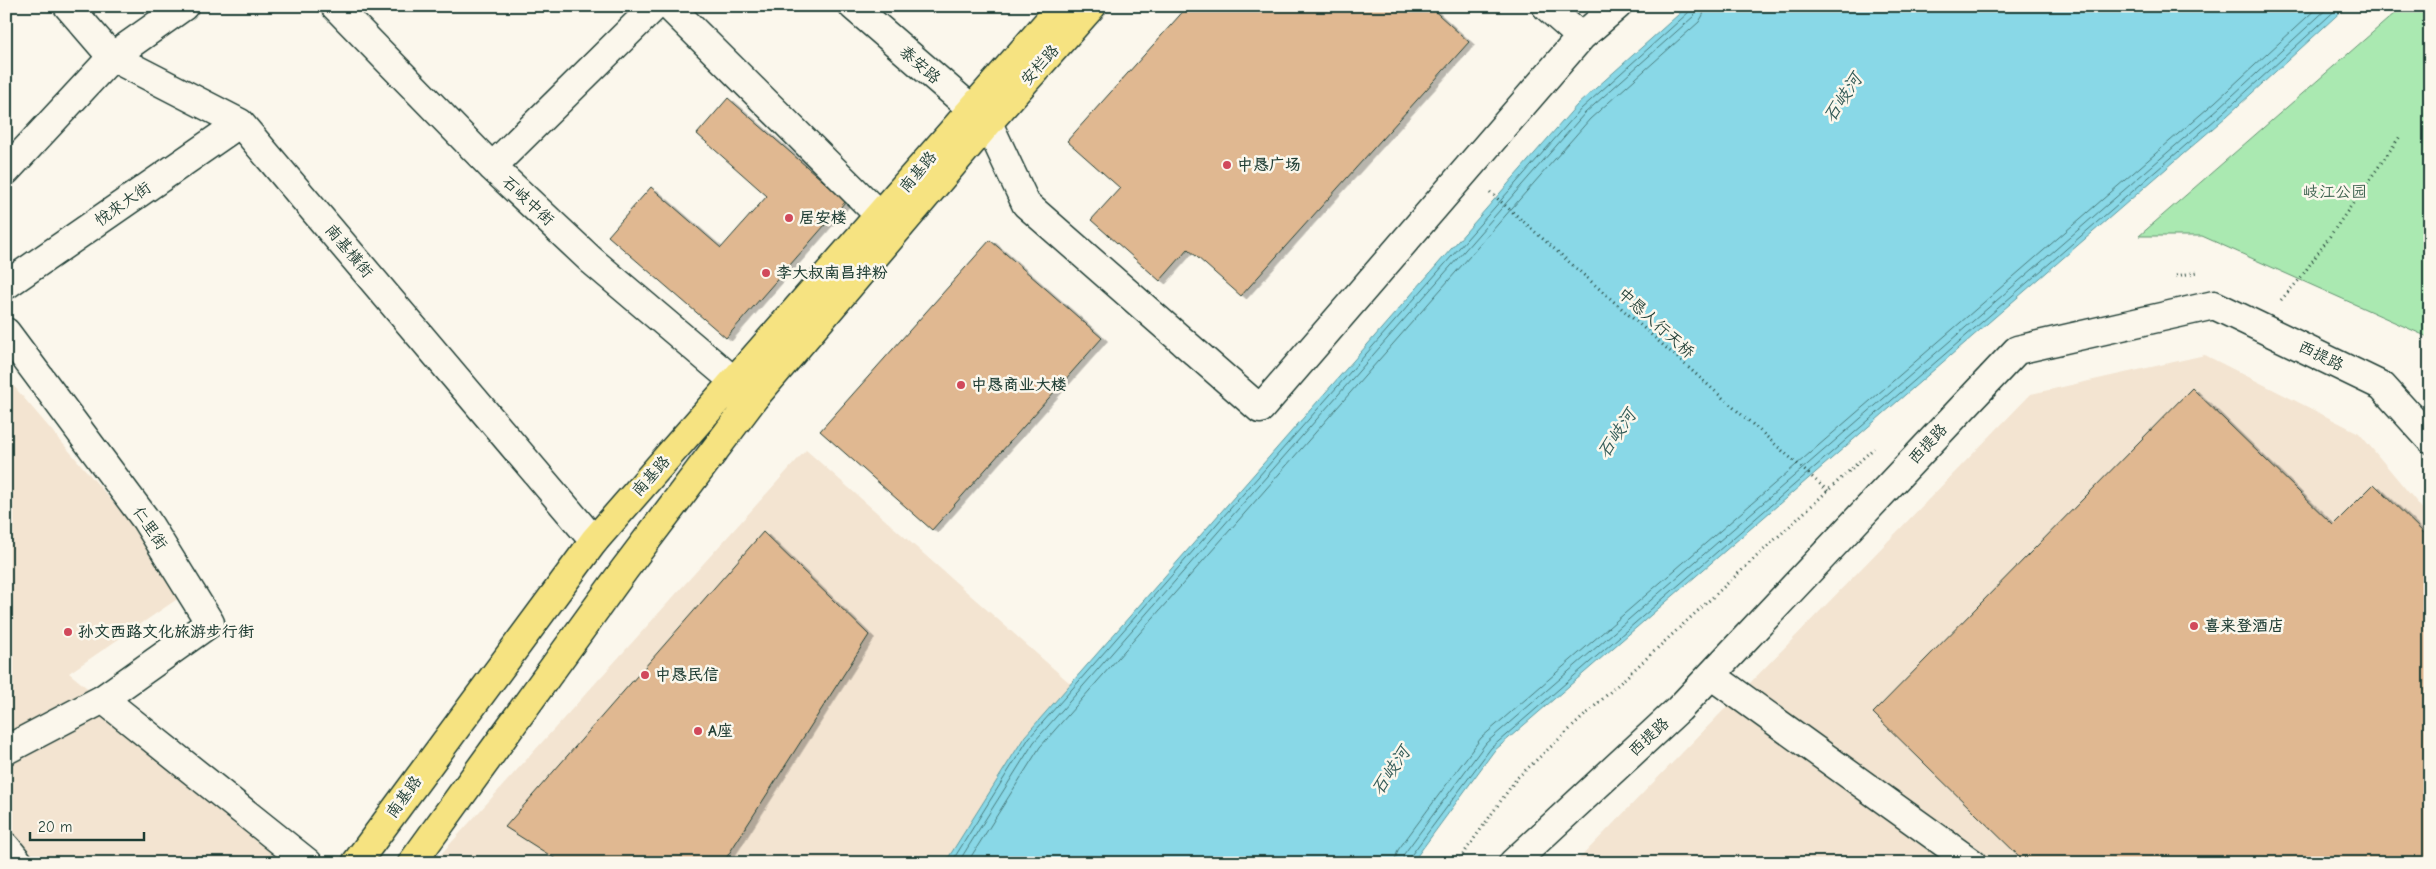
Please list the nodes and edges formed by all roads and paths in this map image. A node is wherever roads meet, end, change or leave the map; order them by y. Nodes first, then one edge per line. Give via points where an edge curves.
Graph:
1 (68, 6) edge
2 (184, 6) edge
3 (335, 6) edge
4 (655, 6) edge
5 (669, 6) edge
6 (853, 6) edge
7 (1062, 6) edge
8 (1092, 6) edge
9 (1546, 6) edge
10 (1617, 6) edge
11 (1581, 37) junction
12 (112, 56) junction
13 (979, 116) junction
14 (240, 122) junction
15 (2401, 135) dead end
16 (492, 167) junction
17 (6, 172) edge
18 (1467, 172) junction
19 (880, 216) junction
20 (6, 285) edge
21 (2263, 328) junction
22 (6, 332) edge
23 (735, 382) junction
24 (2430, 439) edge
25 (1828, 492) dead end
26 (594, 541) junction
27 (1711, 675) junction
28 (104, 699) junction
29 (6, 750) edge
30 (6, 847) edge
31 (19, 863) edge
32 (308, 863) edge
33 (356, 863) edge
34 (412, 863) edge
35 (1513, 863) edge
36 (1972, 863) edge

1 - 12 street, 南基橫街
2 - 12 street
3 - 16 street, 石岐中街
4 - 16 street
5 - 19 street
6 - 13 street, 泰安路
7 - 13 main road, 安栏路
8 - 13 main road, 安栏路
9 - 11 street
10 - 11 street
11 - 18 street
12 - 14 street, 南基橫街
12 - 17 street
13 - 18 street via 1026,204 1260,408
13 - 19 main road, 南基路
13 - 34 main road, 南基路 via 754,398 624,570
14 - 20 street, 悅來大街
14 - 26 street, 南基橫街
15 - 21 path
16 - 23 street, 石岐中街 via 591,260
18 - 25 path, 中恳人行天桥
19 - 23 main road, 南基路
21 - 24 street, 西提路 via 2382,386
21 - 27 street, 西提路 via 2214,305 2016,350
22 - 28 street, 仁里街 via 146,520 210,623
23 - 26 main road, 南基路
26 - 33 main road, 南基路
27 - 35 street, 西提路 via 1679,709
27 - 36 street
28 - 29 street, 仁里街
28 - 32 street
30 - 31 street

